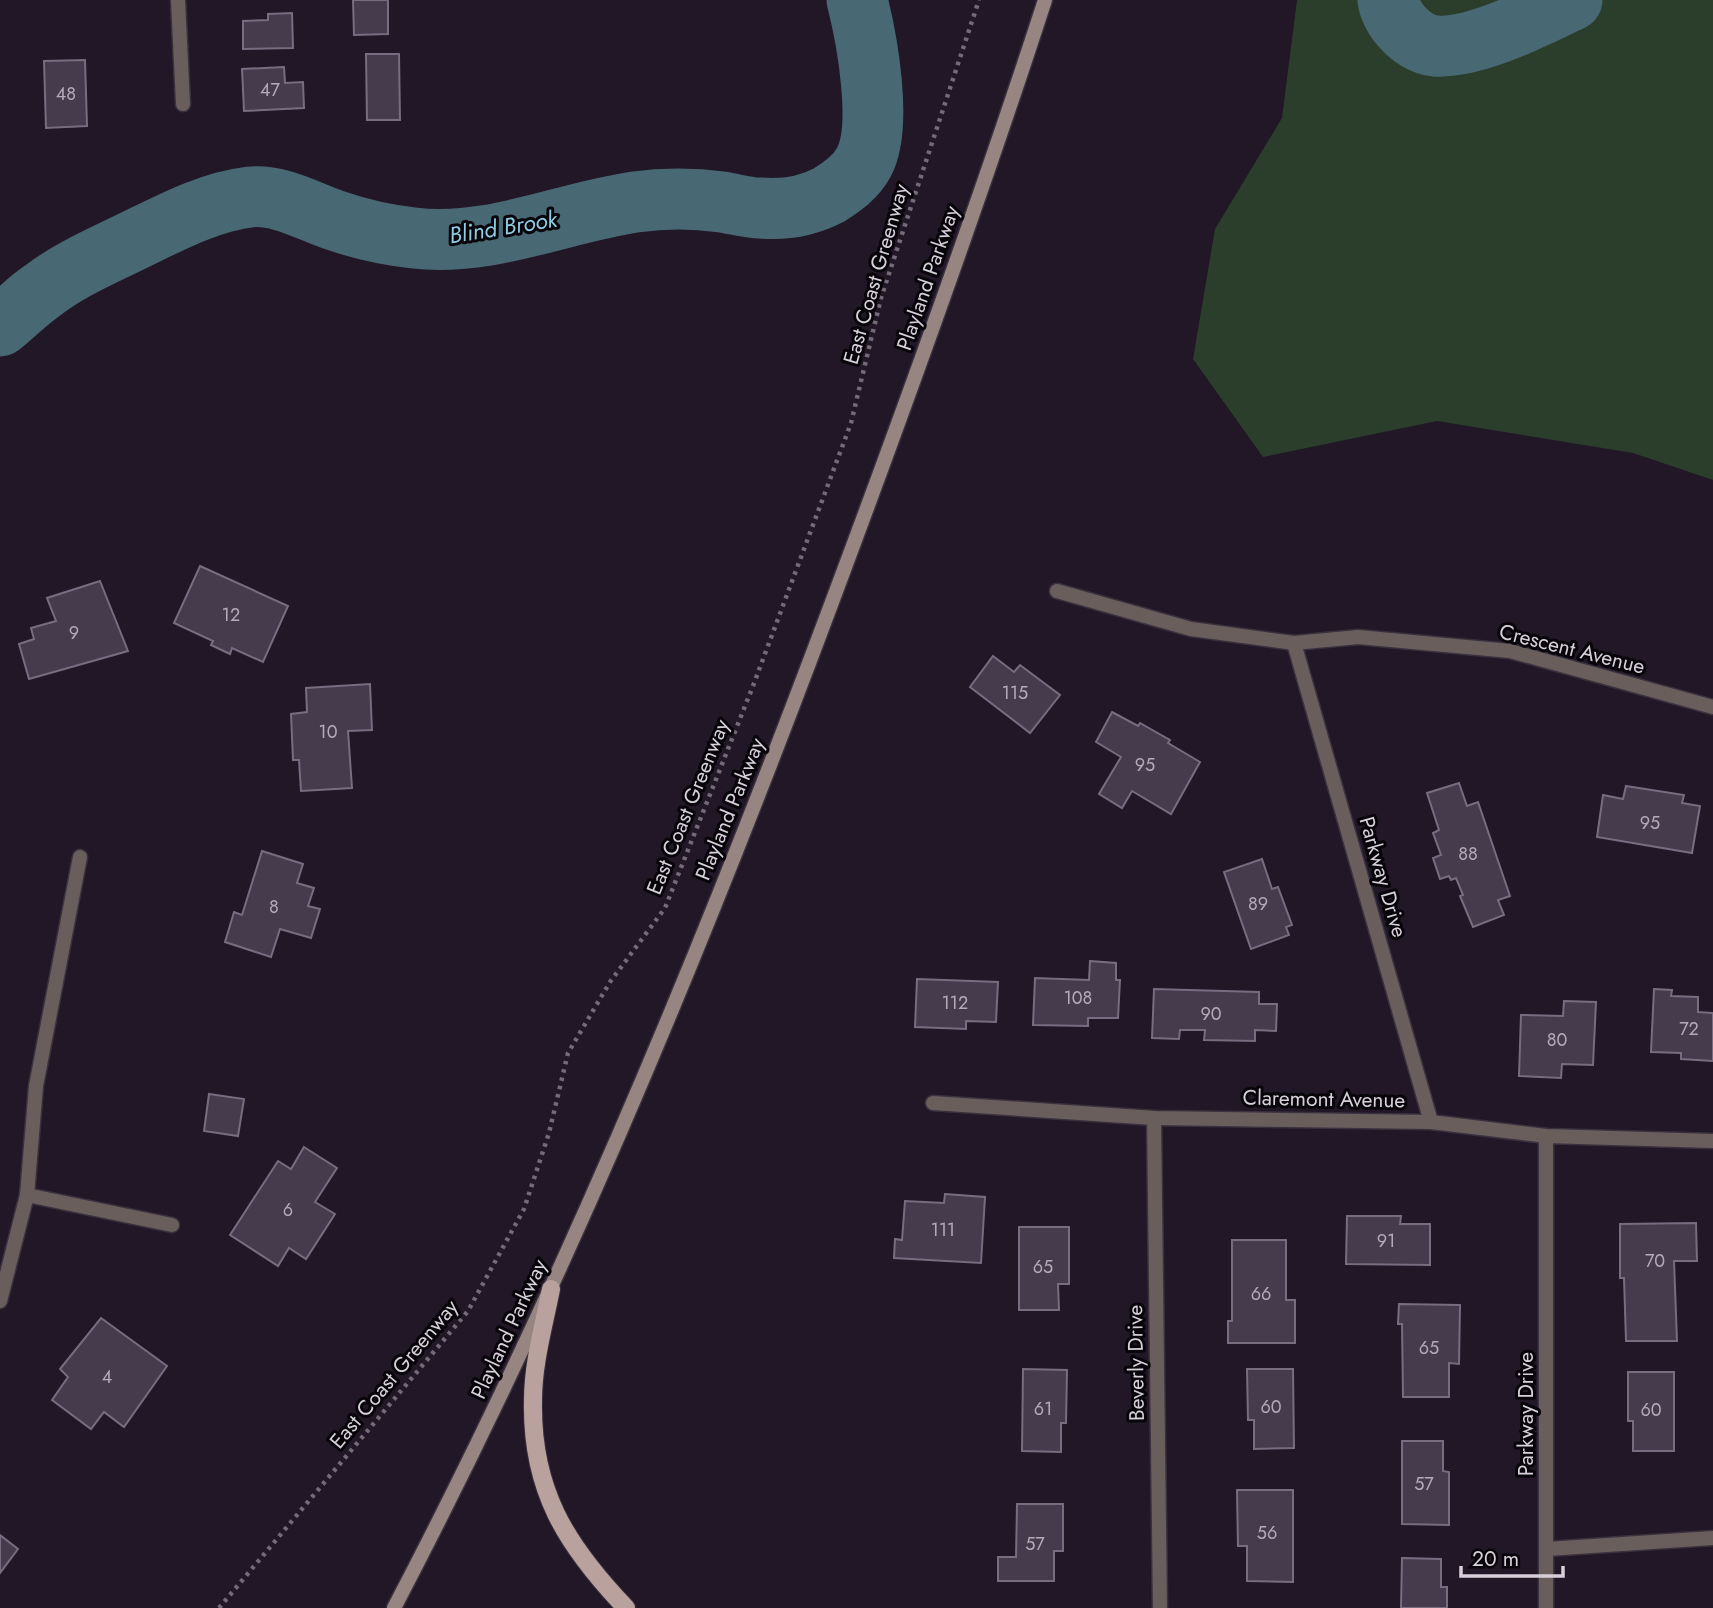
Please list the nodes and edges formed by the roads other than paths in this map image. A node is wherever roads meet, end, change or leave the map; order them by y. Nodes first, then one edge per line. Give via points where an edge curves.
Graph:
1 (178, 0) edge
2 (1045, 0) edge
3 (183, 104) dead end
4 (1057, 591) dead end
5 (1294, 643) junction
6 (1713, 707) edge
7 (80, 857) dead end
8 (933, 1103) dead end
9 (1154, 1118) junction
10 (1431, 1122) junction
11 (1546, 1136) junction
12 (1713, 1141) edge
13 (27, 1195) junction
14 (172, 1225) dead end
15 (551, 1289) junction
16 (0, 1301) edge
17 (1713, 1538) edge
18 (1547, 1549) junction
19 (394, 1608) edge
20 (626, 1608) edge
21 (1160, 1608) edge
22 (1546, 1608) edge

1 - 3 street
2 - 15 main road, Playland Parkway via 914,381 794,702 647,1073
4 - 5 street, Crescent Avenue via 1191,629
5 - 6 street, Crescent Avenue via 1357,637 1510,651
5 - 10 street, Parkway Drive
7 - 13 street via 36,1086
8 - 9 street, Claremont Avenue
9 - 10 street, Claremont Avenue
9 - 21 street, Beverly Drive
10 - 11 street, Claremont Avenue
11 - 12 street, Claremont Avenue
11 - 18 street, Parkway Drive
13 - 14 street
13 - 16 street
15 - 19 main road, Playland Parkway
15 - 20 main road via 533,1397 541,1481 576,1548
17 - 18 street
18 - 22 street, Parkway Drive

